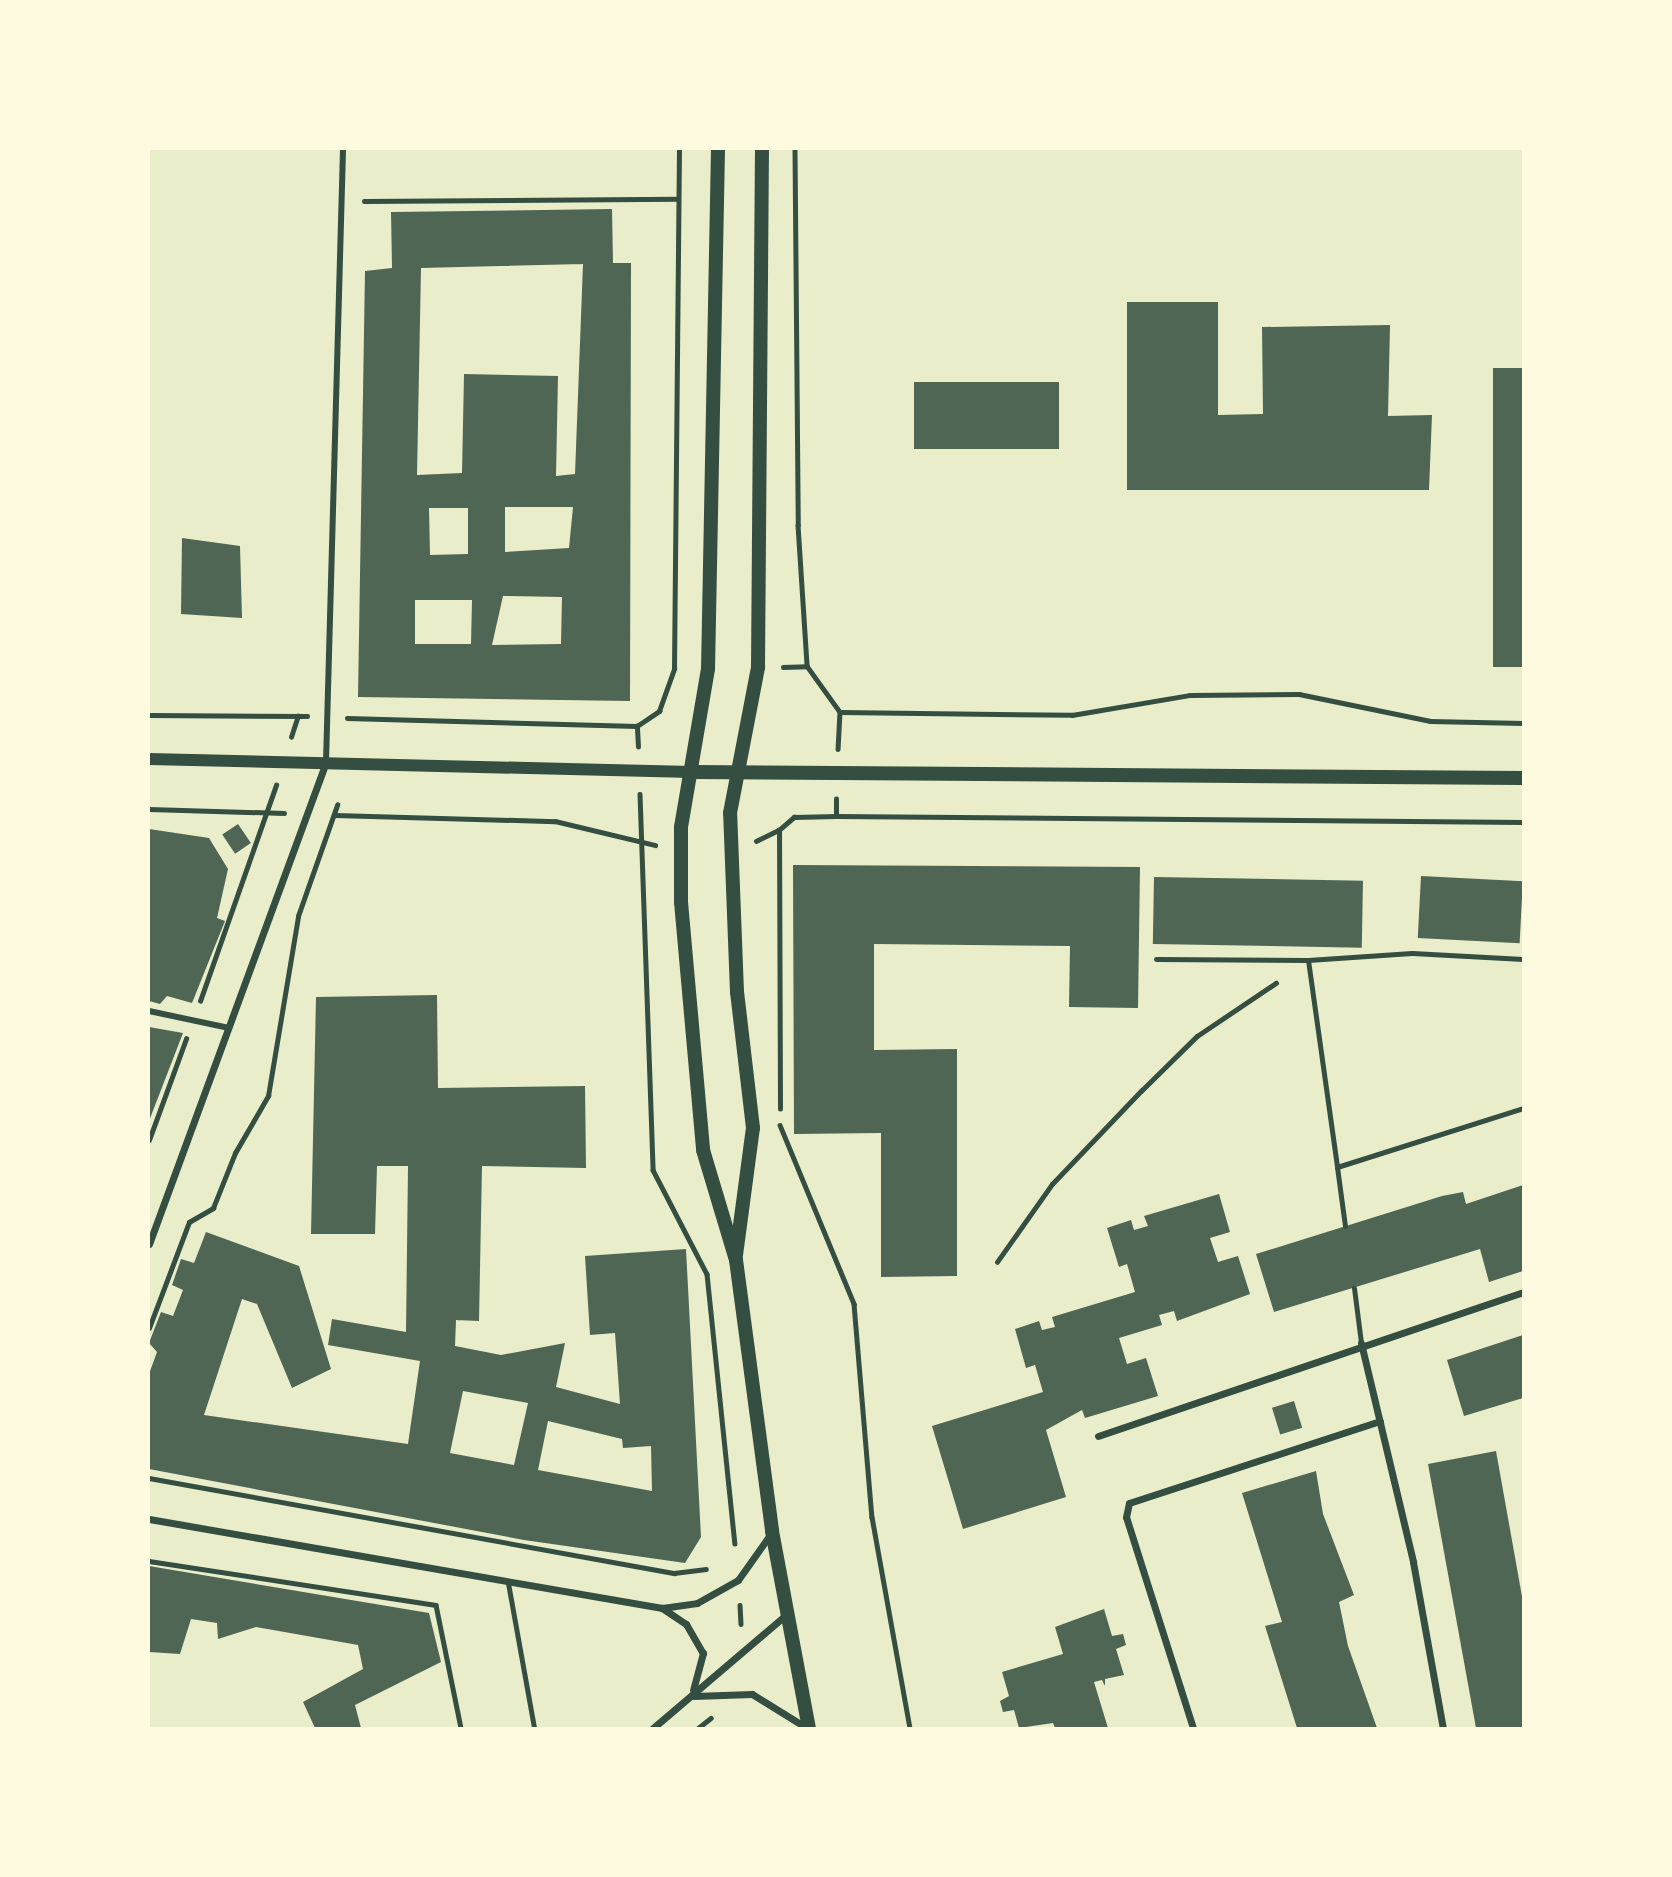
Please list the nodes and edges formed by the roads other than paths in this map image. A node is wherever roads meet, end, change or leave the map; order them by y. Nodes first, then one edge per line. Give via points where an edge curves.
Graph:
1 (343, 149) edge
2 (718, 149) edge
3 (762, 149) edge
4 (149, 759) edge
5 (326, 762) junction
6 (692, 772) junction
7 (737, 772) junction
8 (1523, 778) edge
9 (1156, 959) dead end
10 (1523, 959) edge
11 (1308, 960) junction
12 (149, 1011) edge
13 (229, 1028) junction
14 (1523, 1108) edge
15 (1337, 1167) junction
16 (1345, 1226) dead end
17 (149, 1244) edge
18 (736, 1260) junction
19 (1354, 1288) dead end
20 (1523, 1292) edge
21 (1361, 1343) junction
22 (1380, 1421) junction
23 (1098, 1436) dead end
24 (149, 1519) edge
25 (772, 1531) junction
26 (508, 1583) junction
27 (662, 1608) junction
28 (786, 1614) junction
29 (689, 1697) junction
30 (534, 1728) edge
31 (653, 1728) edge
32 (808, 1728) edge
33 (1193, 1728) edge
34 (1443, 1728) edge

1 - 5 street
2 - 6 main road via 708,669
3 - 7 main road via 758,667
4 - 5 street
5 - 6 street
5 - 13 street
6 - 7 main road
6 - 18 main road via 680,857 703,1150
7 - 8 main road
7 - 18 main road via 730,854 753,1128
9 - 11 lane
10 - 11 lane via 1412,953
11 - 15 lane
12 - 13 street
13 - 17 street
14 - 15 lane
15 - 16 lane
18 - 25 main road
19 - 21 lane
20 - 21 street
21 - 22 street
21 - 23 street
22 - 33 street via 1129,1503 1126,1517
22 - 34 street
24 - 26 street
25 - 27 street via 738,1580 696,1603
25 - 28 main road
26 - 27 street
26 - 30 lane
27 - 29 street via 686,1624 703,1653 701,1677
28 - 29 street
28 - 32 main road
29 - 31 street
29 - 32 street via 752,1694

